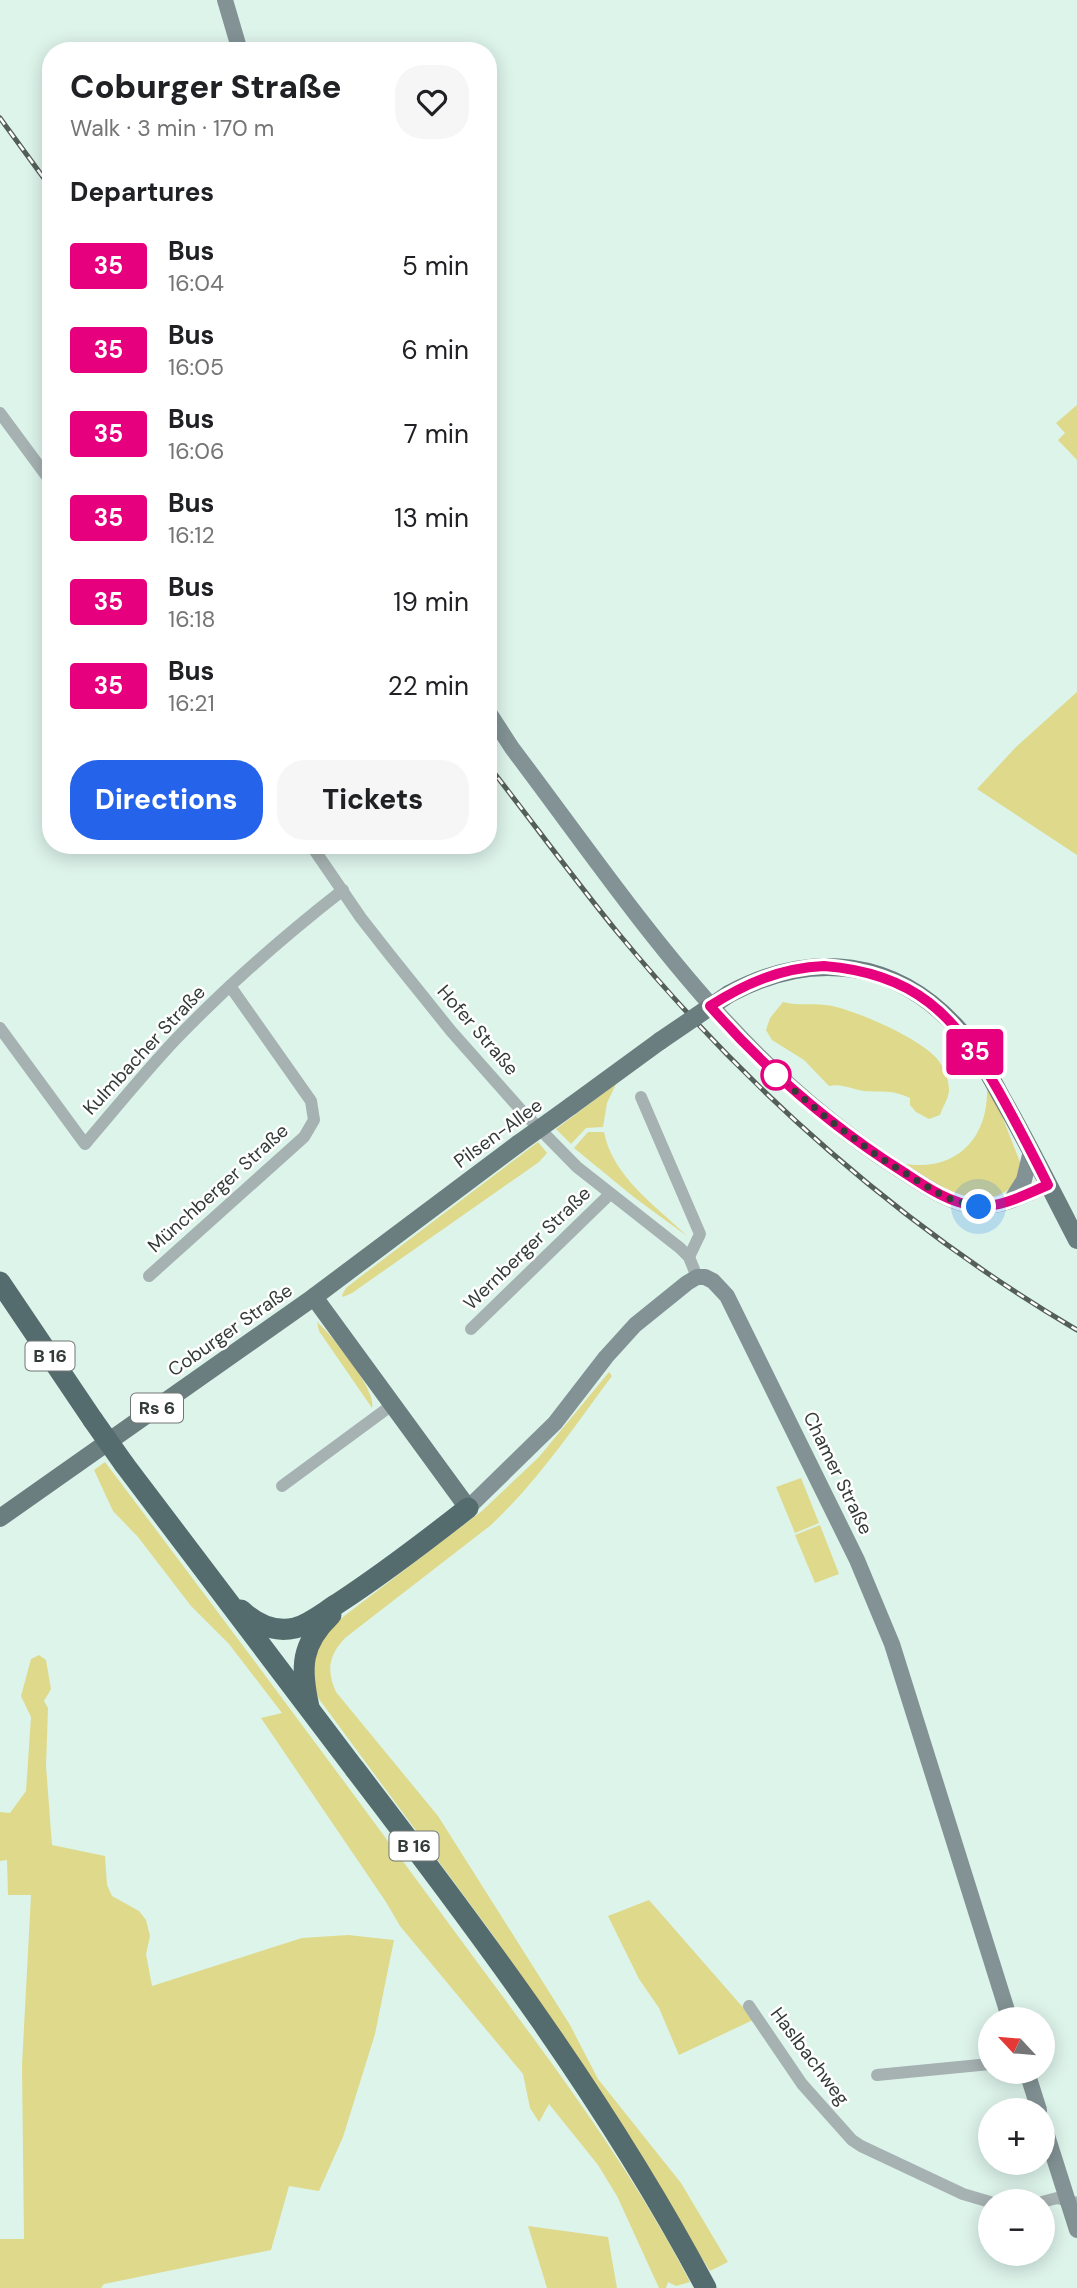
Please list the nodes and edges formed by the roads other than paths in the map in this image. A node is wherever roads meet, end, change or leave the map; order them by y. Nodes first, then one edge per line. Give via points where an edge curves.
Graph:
1 (225, 0) edge
2 (237, 42) edge
3 (0, 413) edge
4 (42, 470) edge
5 (497, 725) edge
6 (317, 854) edge
7 (343, 890) junction
8 (230, 986) junction
9 (0, 1028) edge
10 (641, 1097) dead end
11 (1031, 1151) junction
12 (1048, 1185) junction
13 (610, 1194) junction
14 (1012, 1199) junction
15 (1077, 1240) edge
16 (689, 1257) junction
17 (149, 1276) dead end
18 (697, 1277) junction
19 (2, 1287) edge
20 (313, 1297) junction
21 (471, 1329) dead end
22 (392, 1405) junction
23 (282, 1486) dead end
24 (468, 1507) junction
25 (0, 1518) edge
26 (221, 1592) junction
27 (352, 1594) junction
28 (309, 1710) junction
29 (749, 2006) dead end
30 (1006, 2007) edge
31 (978, 2065) edge
32 (877, 2075) dead end
33 (1055, 2156) edge
34 (978, 2198) edge
35 (1072, 2202) edge
36 (1077, 2230) edge
37 (706, 2288) edge

1 - 2 street
3 - 4 street
5 - 14 street via 679,969 776,1075 851,1137 934,1191 979,1207
6 - 7 street, Hofer Straße
7 - 8 street, Kulmbacher Straße
7 - 13 street, Hofer Straße via 451,1031 540,1130
8 - 9 street, Kulmbacher Straße via 177,1038 85,1144
8 - 17 street, Münchberger Straße via 311,1101 314,1120 304,1137
10 - 16 street via 700,1234
11 - 12 main road, Pilsen-Allee
11 - 14 street via 1024,1180
11 - 20 main road, Pilsen-Allee, bridge via 961,1032 927,1000 864,971 824,966 787,970 729,994 660,1041
12 - 14 street
12 - 15 main road, Pilsen-Allee
13 - 16 street, Hofer Straße
13 - 21 street, Wernberger Straße
16 - 18 street, Hofer Straße
18 - 24 street via 635,1325 555,1423
18 - 30 street, Chamer Straße via 713,1281 727,1296 871,1592
19 - 26 highway, B 16, bridge via 124,1464
20 - 22 main road
20 - 25 main road, Coburger Straße / Rs 6
22 - 23 street
22 - 24 main road
24 - 27 highway
26 - 27 highway, B 16 via 247,1616 274,1629 295,1628
26 - 28 highway, B 16
27 - 28 highway, B 16 via 309,1643 303,1670
28 - 37 highway, B 16 via 427,1863 570,2062
29 - 34 street, Haslbachweg via 802,2084 852,2140
31 - 32 street
33 - 35 street
35 - 36 street

